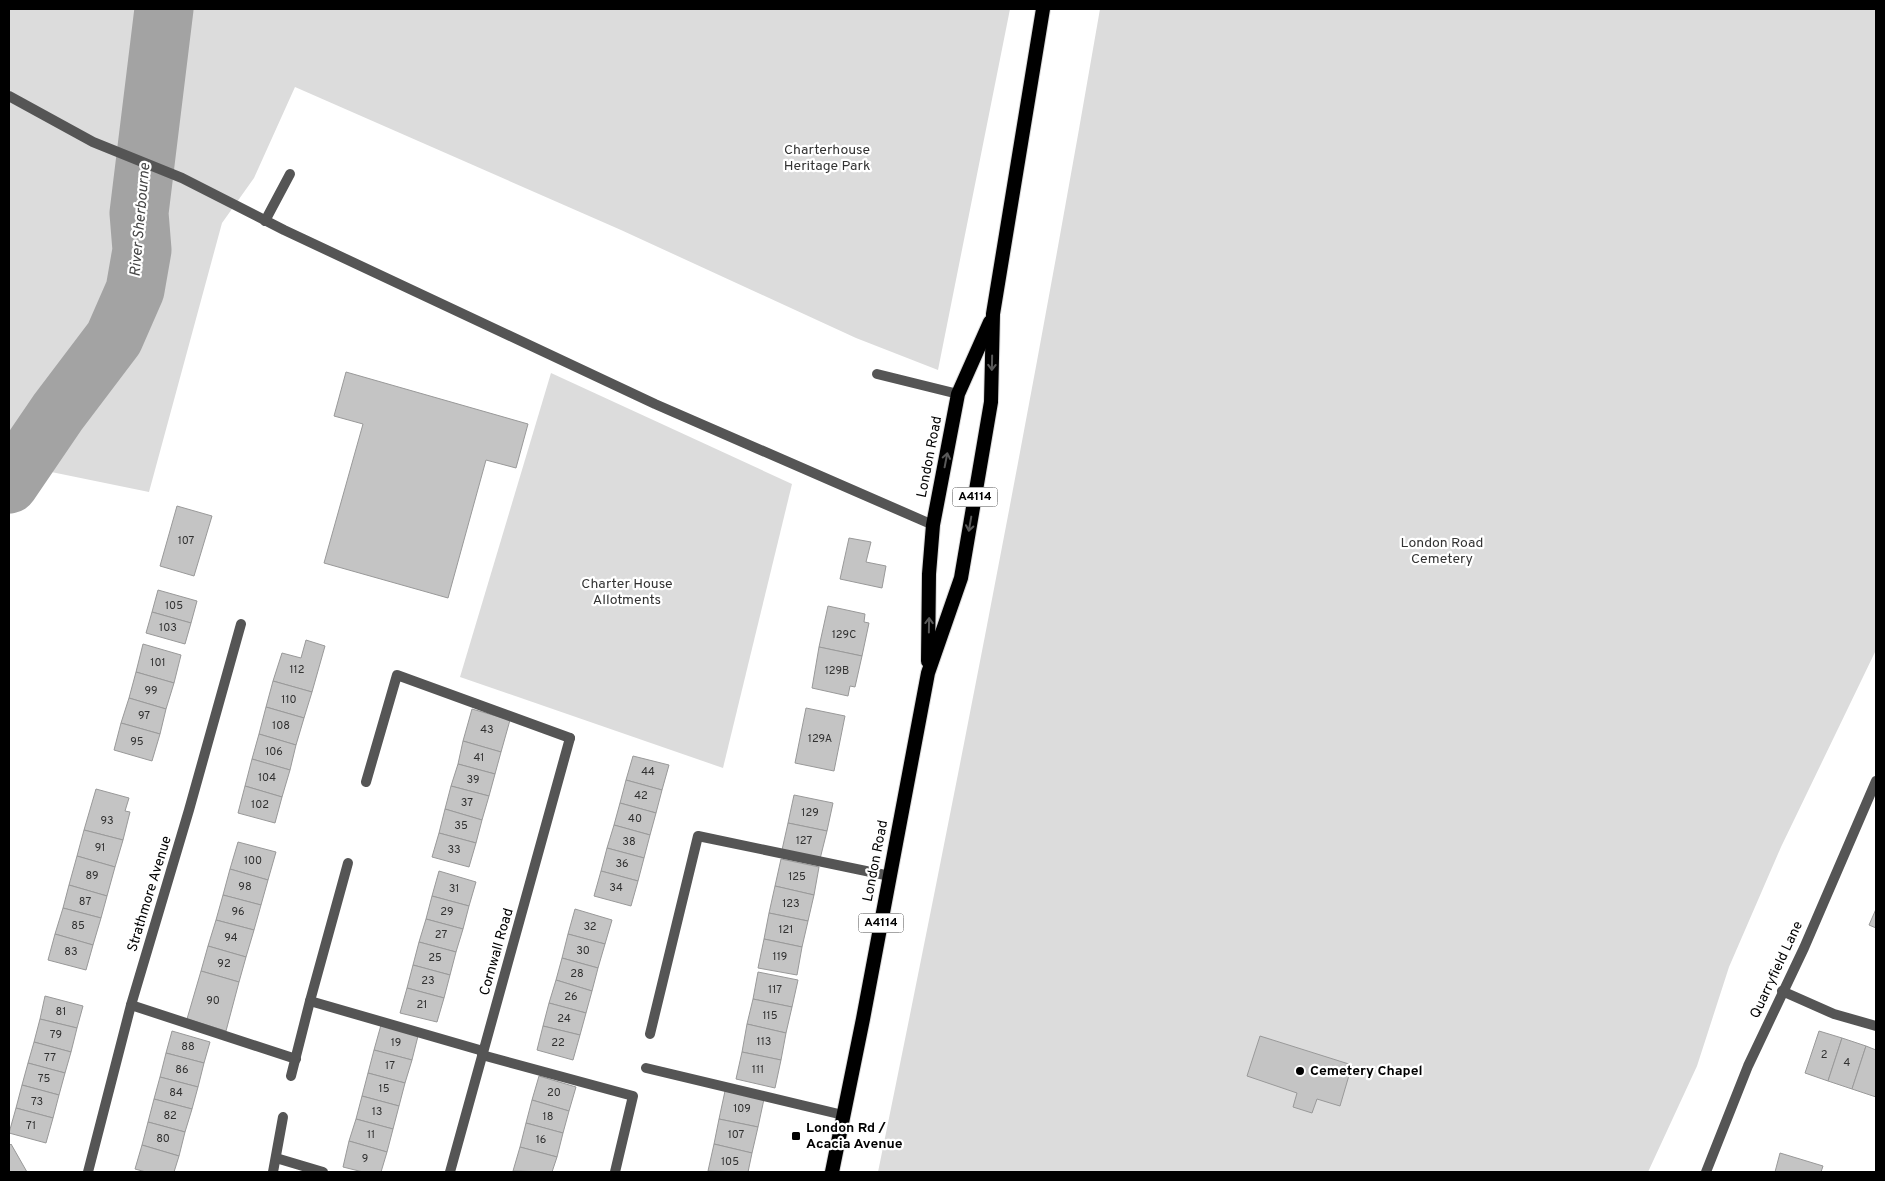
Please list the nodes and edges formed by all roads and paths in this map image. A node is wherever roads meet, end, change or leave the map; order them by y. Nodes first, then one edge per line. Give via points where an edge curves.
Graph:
1 (1043, 9) edge
2 (9, 96) edge
3 (290, 174) dead end
4 (265, 221) junction
5 (993, 314) junction
6 (877, 374) dead end
7 (958, 394) junction
8 (933, 525) junction
9 (241, 624) dead end
10 (928, 674) junction
11 (1876, 781) edge
12 (366, 782) dead end
13 (348, 863) dead end
14 (890, 876) junction
15 (1782, 991) junction
16 (310, 1001) junction
17 (131, 1005) junction
18 (1876, 1026) edge
19 (650, 1034) dead end
20 (483, 1053) junction
21 (296, 1059) junction
22 (646, 1068) dead end
23 (292, 1076) dead end
24 (844, 1115) junction
25 (283, 1118) dead end
26 (276, 1158) junction
27 (88, 1172) edge
28 (273, 1172) edge
29 (323, 1172) edge
30 (450, 1172) edge
31 (615, 1172) edge
32 (832, 1172) edge
33 (1706, 1172) edge

1 - 5 highway, London Road / A4114
2 - 4 street via 93,142 182,178
3 - 4 street
4 - 8 street via 672,412
5 - 7 highway, London Road / A4114
5 -> 10 highway, London Road / A4114 via 991,402 961,578
6 - 7 street
8 -> 7 highway, London Road / A4114
10 -> 8 highway, London Road / A4114
9 - 17 street, Strathmore Avenue
10 - 14 highway, London Road / A4114
11 - 15 street, Quarryfield Lane via 1804,948
12 - 20 street, Cornwall Road via 398,675 570,738
13 - 16 street
14 - 19 street via 698,836
14 - 24 highway, London Road / A4114
15 - 18 street via 1834,1014
15 - 33 street, Quarryfield Lane
16 - 20 street
16 - 21 street
17 - 21 street
17 - 27 street, Strathmore Avenue
20 - 30 street, Cornwall Road
20 - 31 street via 633,1096
21 - 23 street
22 - 24 street
24 - 32 highway, London Road / A4114
25 - 26 street
26 - 28 street
26 - 29 street

